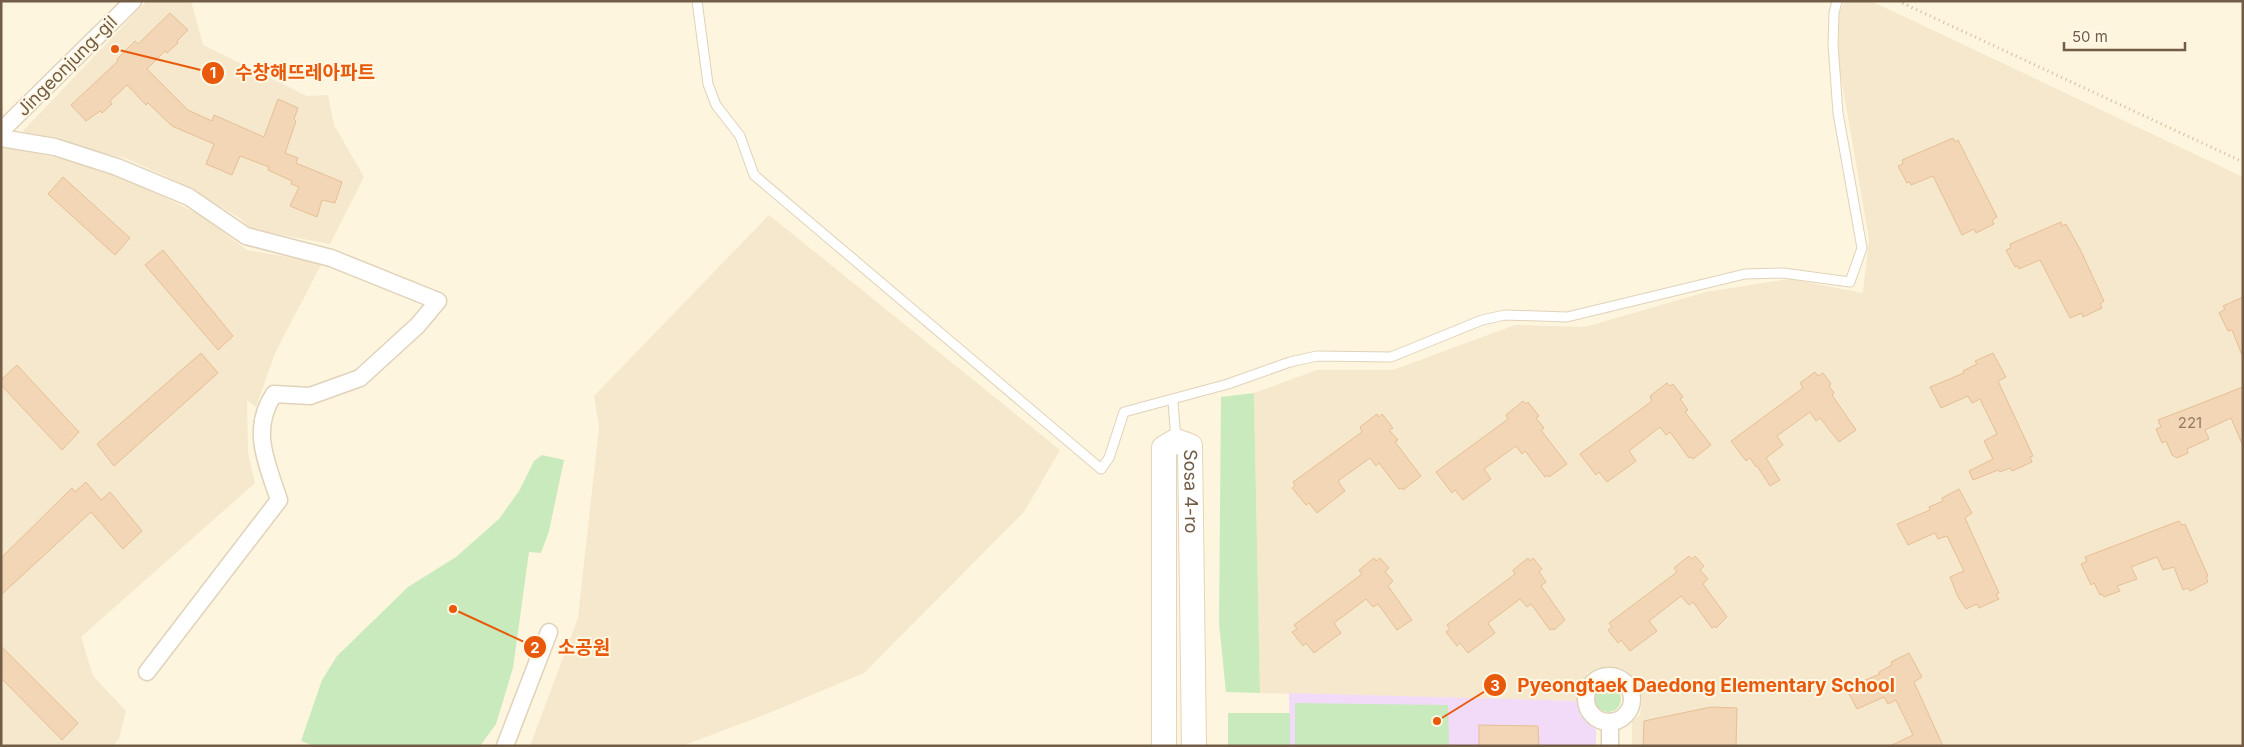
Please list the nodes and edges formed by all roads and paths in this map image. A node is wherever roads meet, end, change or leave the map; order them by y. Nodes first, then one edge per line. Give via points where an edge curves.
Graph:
1 (132, 1) edge
2 (697, 1) edge
3 (1837, 1) edge
4 (1898, 1) edge
5 (1, 131) edge
6 (1, 138) edge
7 (2243, 162) edge
8 (1173, 402) dead end
9 (1176, 441) junction
10 (549, 632) dead end
11 (148, 672) dead end
12 (1610, 722) dead end
13 (505, 746) edge
14 (1164, 746) edge
15 (1194, 746) edge
16 (1610, 746) edge

1 - 5 street, Jingeonjung-gil
2 - 3 lane via 708,84 716,105 740,136 754,175 1101,469 1109,458 1124,412 1228,384 1290,362 1317,356 1391,358 1482,320 1505,315 1567,317 1745,274 1783,272 1850,282 1862,248 1838,114 1833,44
4 - 7 path
6 - 11 street via 55,146 117,166 189,197 246,236 330,258 438,301 418,325 360,378 310,396 274,394 265,407 261,446 279,500
8 - 9 lane
9 - 14 main road, Sosa 4-ro via 1164,448
9 - 15 main road, Sosa 4-ro via 1190,446
10 - 13 street
12 - 16 street

